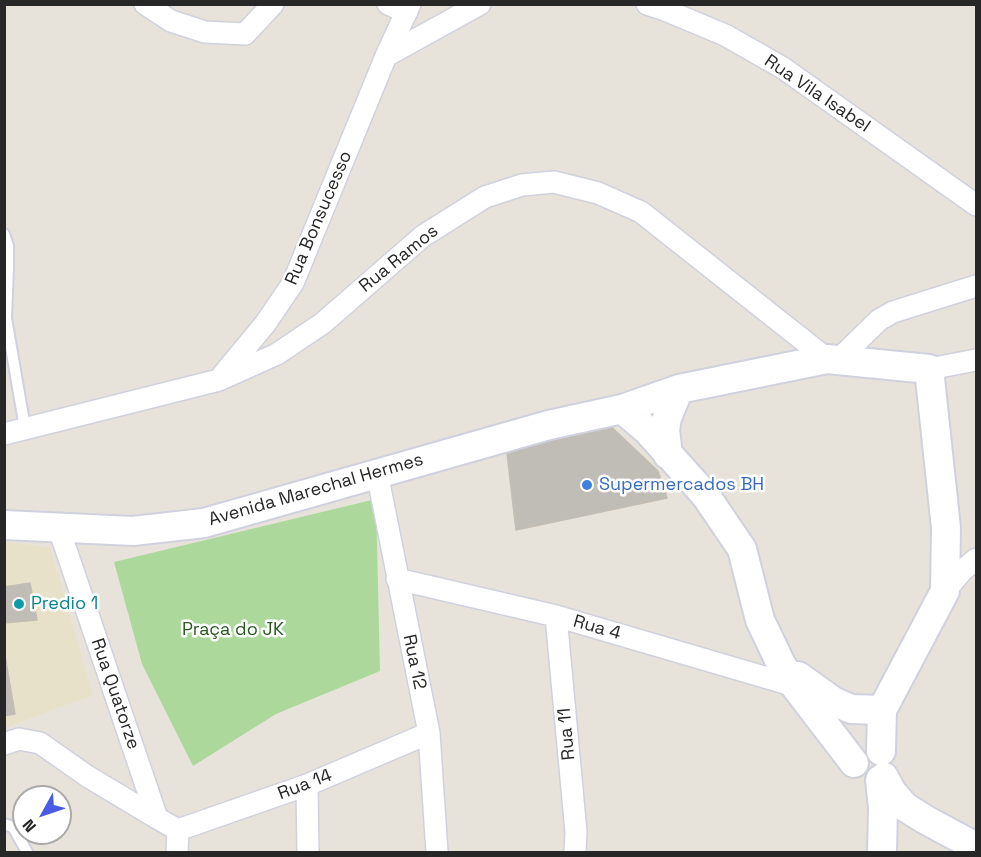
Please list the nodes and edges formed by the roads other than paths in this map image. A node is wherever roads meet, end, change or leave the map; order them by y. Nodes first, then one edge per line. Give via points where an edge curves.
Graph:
1 (145, 4) edge
2 (273, 4) edge
3 (480, 4) edge
4 (647, 4) edge
5 (402, 7) edge
6 (386, 56) junction
7 (976, 205) edge
8 (4, 234) edge
9 (976, 286) edge
10 (833, 360) junction
11 (976, 360) edge
12 (929, 369) junction
13 (219, 380) junction
14 (679, 389) junction
15 (622, 409) junction
16 (15, 431) edge
17 (668, 456) junction
18 (377, 473) junction
19 (4, 525) edge
20 (58, 526) junction
21 (946, 528) junction
22 (976, 550) edge
23 (976, 559) edge
24 (397, 579) junction
25 (945, 591) junction
26 (556, 616) junction
27 (788, 675) junction
28 (882, 710) junction
29 (429, 733) junction
30 (4, 744) edge
31 (875, 768) junction
32 (307, 785) junction
33 (157, 818) junction
34 (4, 824) edge
35 (177, 830) junction
36 (882, 841) edge
37 (976, 847) edge
38 (27, 852) edge
39 (177, 852) edge
40 (308, 852) edge
41 (437, 852) edge
42 (575, 852) edge

1 - 2 street via 171,21 205,32 245,34
3 - 6 street
4 - 7 street, Rua Vila Isabel via 725,35 783,68
5 - 6 street, Rua Bonsucesso
6 - 13 street, Rua Bonsucesso via 293,283
8 - 16 lane via 8,246 6,318
9 - 10 street via 893,312
10 - 12 street, Avenida Marechal Hermes
10 - 13 street, Rua Ramos via 641,212 598,193 554,182 522,185 485,197 423,236 322,323 277,354
10 - 14 street, Avenida Marechal Hermes
11 - 12 street
12 - 21 street
13 - 16 street
14 - 15 street, Avenida Marechal Hermes
14 - 17 street via 667,418
15 - 17 street via 647,430
15 - 18 street, Avenida Marechal Hermes
17 - 27 street via 706,496 742,549 760,620
18 - 20 street, Avenida Marechal Hermes via 204,523 133,531
18 - 24 street, Rua 12
19 - 20 street, Avenida Marechal Hermes
20 - 33 street, Rua Quatorze
21 - 22 street via 953,543
21 - 25 street
23 - 25 street
24 - 26 street, Rua 4
24 - 29 street, Rua 12
25 - 28 street
26 - 27 street, Rua 4
26 - 42 street, Rua 11
27 - 28 street via 833,701 861,711
27 - 31 street
28 - 31 street
29 - 32 street, Rua 14
29 - 41 street, Rua 12
30 - 33 street via 19,739 40,742
31 - 36 street
31 - 37 street via 905,807
32 - 35 street, Rua 14
32 - 40 street
33 - 35 street
34 - 38 lane via 13,827
35 - 39 street

